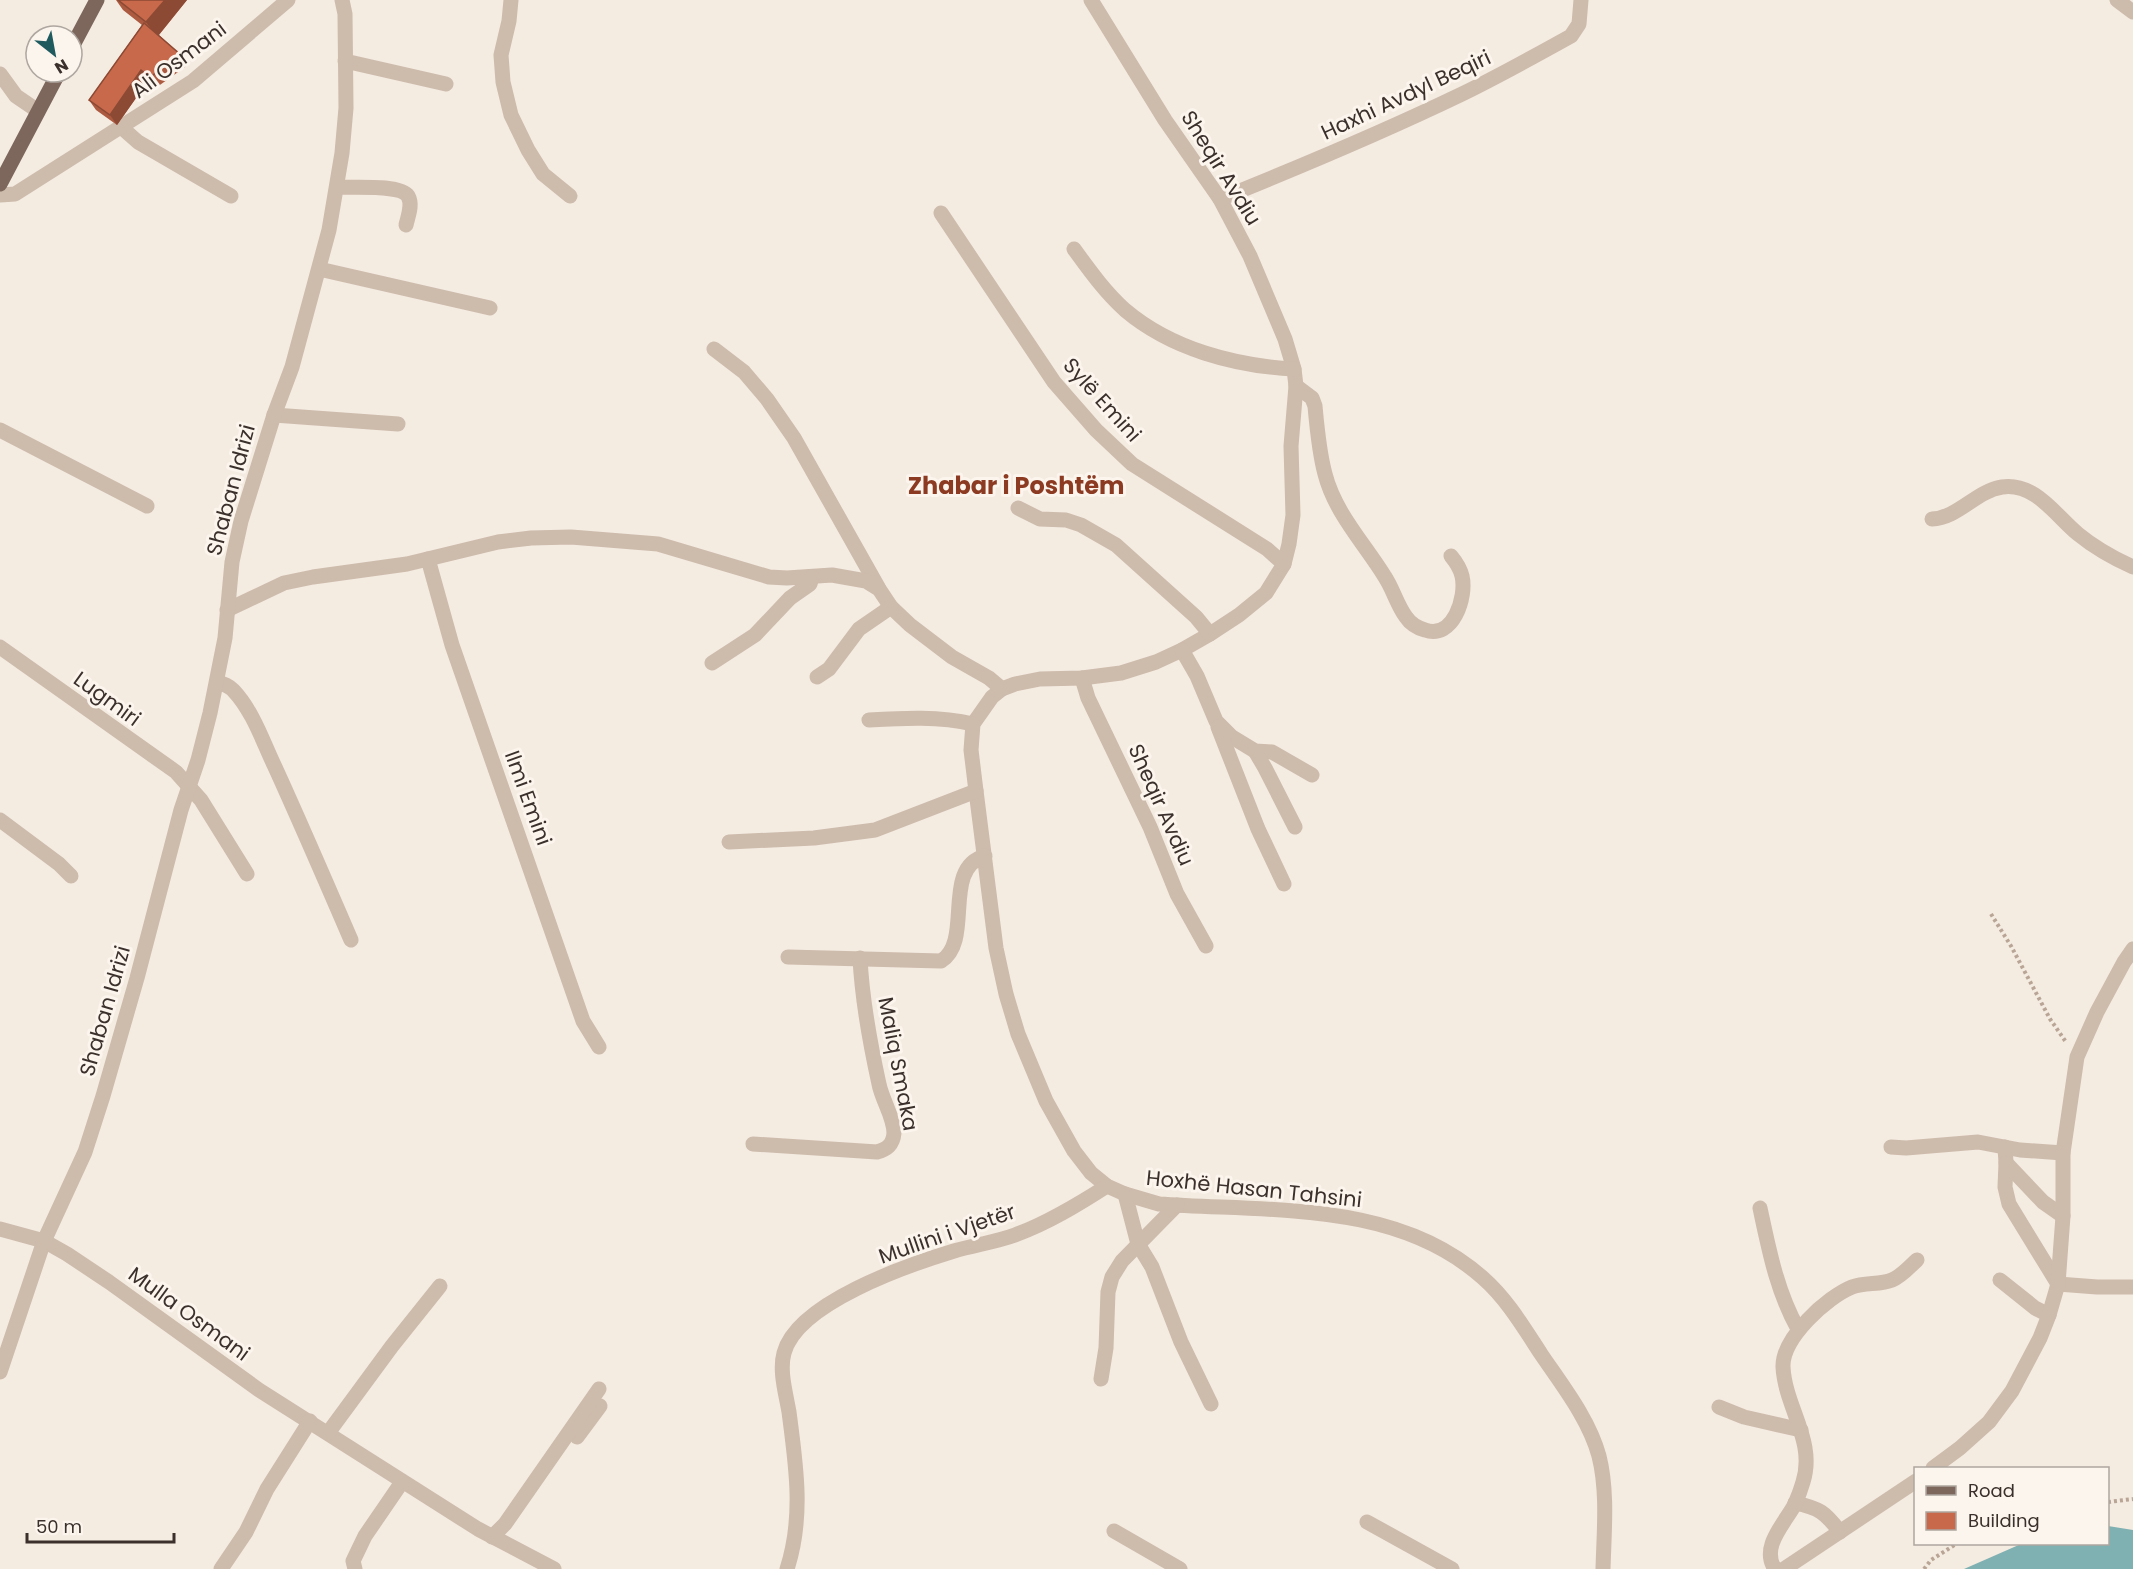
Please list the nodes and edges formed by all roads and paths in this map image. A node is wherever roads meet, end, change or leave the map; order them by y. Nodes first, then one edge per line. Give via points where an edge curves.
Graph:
1 (97, 0) edge
2 (288, 0) edge
3 (342, 0) edge
4 (511, 0) edge
5 (1090, 0) edge
6 (1581, 0) edge
7 (2117, 0) edge
8 (2133, 12) edge
9 (84, 24) edge
10 (345, 61) junction
11 (0, 74) edge
12 (53, 84) edge
13 (446, 84) dead end
14 (38, 111) junction
15 (121, 127) junction
16 (0, 184) edge
17 (337, 187) junction
18 (0, 195) edge
19 (231, 196) dead end
20 (570, 196) dead end
21 (1220, 199) junction
22 (941, 213) dead end
23 (406, 225) dead end
24 (1074, 249) dead end
25 (319, 269) junction
26 (490, 308) dead end
27 (714, 348) dead end
28 (1294, 369) junction
29 (1296, 386) junction
30 (274, 415) junction
31 (399, 424) dead end
32 (0, 430) edge
33 (147, 506) dead end
34 (1018, 508) dead end
35 (1932, 519) dead end
36 (1451, 556) dead end
37 (428, 558) junction
38 (1284, 564) junction
39 (2133, 567) edge
40 (812, 578) junction
41 (879, 590) junction
42 (891, 607) junction
43 (227, 610) junction
44 (1210, 634) junction
45 (0, 647) edge
46 (1182, 650) junction
47 (712, 663) dead end
48 (816, 677) dead end
49 (1082, 678) junction
50 (217, 682) junction
51 (1002, 689) junction
52 (869, 720) dead end
53 (1216, 721) junction
54 (973, 724) junction
55 (1254, 751) junction
56 (1312, 775) dead end
57 (189, 786) junction
58 (976, 791) junction
59 (0, 820) edge
60 (1295, 827) dead end
61 (729, 842) dead end
62 (985, 856) junction
63 (247, 874) dead end
64 (71, 876) dead end
65 (1284, 884) dead end
66 (1990, 914) dead end
67 (351, 940) dead end
68 (1206, 946) dead end
69 (2133, 949) edge
70 (788, 957) dead end
71 (860, 958) junction
72 (599, 1047) dead end
73 (2077, 1057) junction
74 (753, 1144) dead end
75 (1892, 1147) dead end
76 (2005, 1147) junction
77 (2063, 1153) junction
78 (2007, 1163) junction
79 (1107, 1185) junction
80 (1125, 1194) junction
81 (1177, 1205) junction
82 (1760, 1208) dead end
83 (2063, 1216) junction
84 (0, 1228) edge
85 (44, 1241) junction
86 (1138, 1244) junction
87 (1917, 1260) dead end
88 (2000, 1280) dead end
89 (2058, 1284) junction
90 (2132, 1285) edge
91 (440, 1286) dead end
92 (2049, 1315) junction
93 (1798, 1329) junction
94 (0, 1372) edge
95 (1101, 1379) dead end
96 (599, 1389) dead end
97 (1211, 1404) dead end
98 (600, 1406) dead end
99 (1719, 1407) dead end
100 (310, 1421) junction
101 (1801, 1430) junction
102 (328, 1433) junction
103 (1934, 1467) edge
104 (402, 1482) junction
105 (1914, 1482) edge
106 (2133, 1499) edge
107 (2109, 1502) edge
108 (1795, 1503) junction
109 (1367, 1522) dead end
110 (1114, 1531) dead end
111 (1840, 1532) junction
112 (499, 1540) junction
113 (1954, 1545) edge
114 (354, 1565) edge
115 (221, 1569) edge
116 (554, 1569) edge
117 (787, 1569) edge
118 (1180, 1569) edge
119 (1452, 1569) edge
120 (1603, 1569) edge
121 (1775, 1569) edge
122 (1784, 1569) edge
123 (1924, 1569) edge

1 - 9 main road
2 - 15 street, Ali Osmani via 193,81
3 - 10 street, Shaban Idrizi
4 - 20 street via 501,55 511,115 543,174
5 - 21 street, Sheqir Avdiu
6 - 21 street, Haxhi Avdyl Beqiri via 1578,24 1571,36 1394,126
7 - 8 street
10 - 13 street
10 - 17 street, Shaban Idrizi via 346,108
11 - 14 street via 16,96
12 - 14 main road
14 - 16 main road
15 - 18 street, Ali Osmani via 15,194
15 - 19 street, Ali Osmani via 138,142
17 - 23 street via 398,189 411,204
17 - 25 street, Shaban Idrizi
21 - 28 street, Sheqir Avdiu via 1250,256
22 - 38 street, Sylë Emini via 1054,382 1096,430 1132,464 1258,543
24 - 28 street via 1125,310 1161,335 1237,361
25 - 26 street
25 - 30 street, Shaban Idrizi via 292,367
27 - 41 street via 744,372 794,438
28 - 29 street, Sheqir Avdiu
29 - 36 street via 1312,398 1315,406 1325,475 1337,504 1386,578 1407,618 1424,630 1443,629 1460,607 1462,574
29 - 38 street, Sheqir Avdiu via 1291,446 1293,515
30 - 31 street, Shaban Idrizi
30 - 43 street, Shaban Idrizi via 241,521
32 - 33 street
34 - 44 street via 1040,519 1081,525 1116,546
35 - 39 street via 1942,519 2002,487 2024,489 2109,556
37 - 40 street via 498,542 571,537 658,544 769,577
37 - 43 street via 284,583
37 - 72 street, Ilmi Emini via 452,645 583,1022
38 - 44 street, Sheqir Avdiu via 1266,593
40 - 41 street via 845,576 866,581
40 - 47 street via 755,634
41 - 42 street
42 - 48 street via 859,629 829,669
42 - 51 street via 952,657
43 - 50 street, Shaban Idrizi
44 - 46 street, Sheqir Avdiu
45 - 57 street, Lugmiri via 176,772
46 - 49 street, Sheqir Avdiu via 1121,674
46 - 53 street
49 - 51 street, Sheqir Avdiu via 1040,679
49 - 68 street, Sheqir Avdiu via 1177,894
50 - 57 street, Shaban Idrizi
50 - 67 street via 226,684 243,702 255,725
51 - 54 street
52 - 54 street via 918,717
53 - 55 street
53 - 65 street
54 - 58 street, Hoxhë Hasan Tahsini via 971,750
55 - 56 street via 1272,752
55 - 60 street
57 - 63 street
57 - 85 street, Shaban Idrizi via 85,1152
58 - 61 street via 875,830
58 - 62 street, Hoxhë Hasan Tahsini
59 - 64 street
62 - 71 street via 968,866 955,939 946,957 941,961
62 - 79 street, Hoxhë Hasan Tahsini via 996,948 1018,1034 1046,1101 1074,1151 1091,1173
66 - 73 path via 2012,946 2050,1019
69 - 73 street
70 - 71 street
71 - 74 street, Maliq Smaka via 879,1085 894,1133 891,1144 877,1152
73 - 77 street
75 - 76 street via 1978,1142
76 - 77 street
76 - 78 street
77 - 83 street
78 - 83 street via 2043,1202
78 - 89 street via 2005,1187 2009,1204
79 - 80 street, Hoxhë Hasan Tahsini
79 - 117 street, Mullini i Vjetër via 1070,1209 1015,1235 901,1269 848,1294 810,1316 792,1334 783,1354 798,1501
80 - 81 street, Hoxhë Hasan Tahsini
80 - 86 street
81 - 86 street
81 - 120 street, Hoxhë Hasan Tahsini via 1288,1211 1379,1224 1438,1245 1485,1279 1528,1335 1587,1425 1598,1455 1603,1486
82 - 93 street via 1779,1287
83 - 89 street
84 - 85 street, Mulla Osmani
85 - 94 street, Shaban Idrizi
85 - 100 street, Mulla Osmani
86 - 95 street via 1112,1277
86 - 97 street via 1152,1267 1181,1342
87 - 93 street via 1893,1280 1851,1287
88 - 92 street
89 - 90 street
89 - 92 street
91 - 102 street
92 - 103 street via 2012,1390 1989,1422
93 - 101 street via 1783,1364
96 - 112 street via 505,1524
98 - 112 street via 514,1527
99 - 101 street
100 - 102 street, Mulla Osmani
100 - 115 street
101 - 108 street via 1806,1456 1804,1479
102 - 104 street, Mulla Osmani
104 - 112 street, Mulla Osmani
104 - 114 street via 365,1536
105 - 111 street
106 - 107 path
108 - 111 street via 1815,1507
108 - 121 street via 1770,1550
109 - 119 street
110 - 118 street
111 - 122 street
112 - 116 street, Mulla Osmani
113 - 123 path

